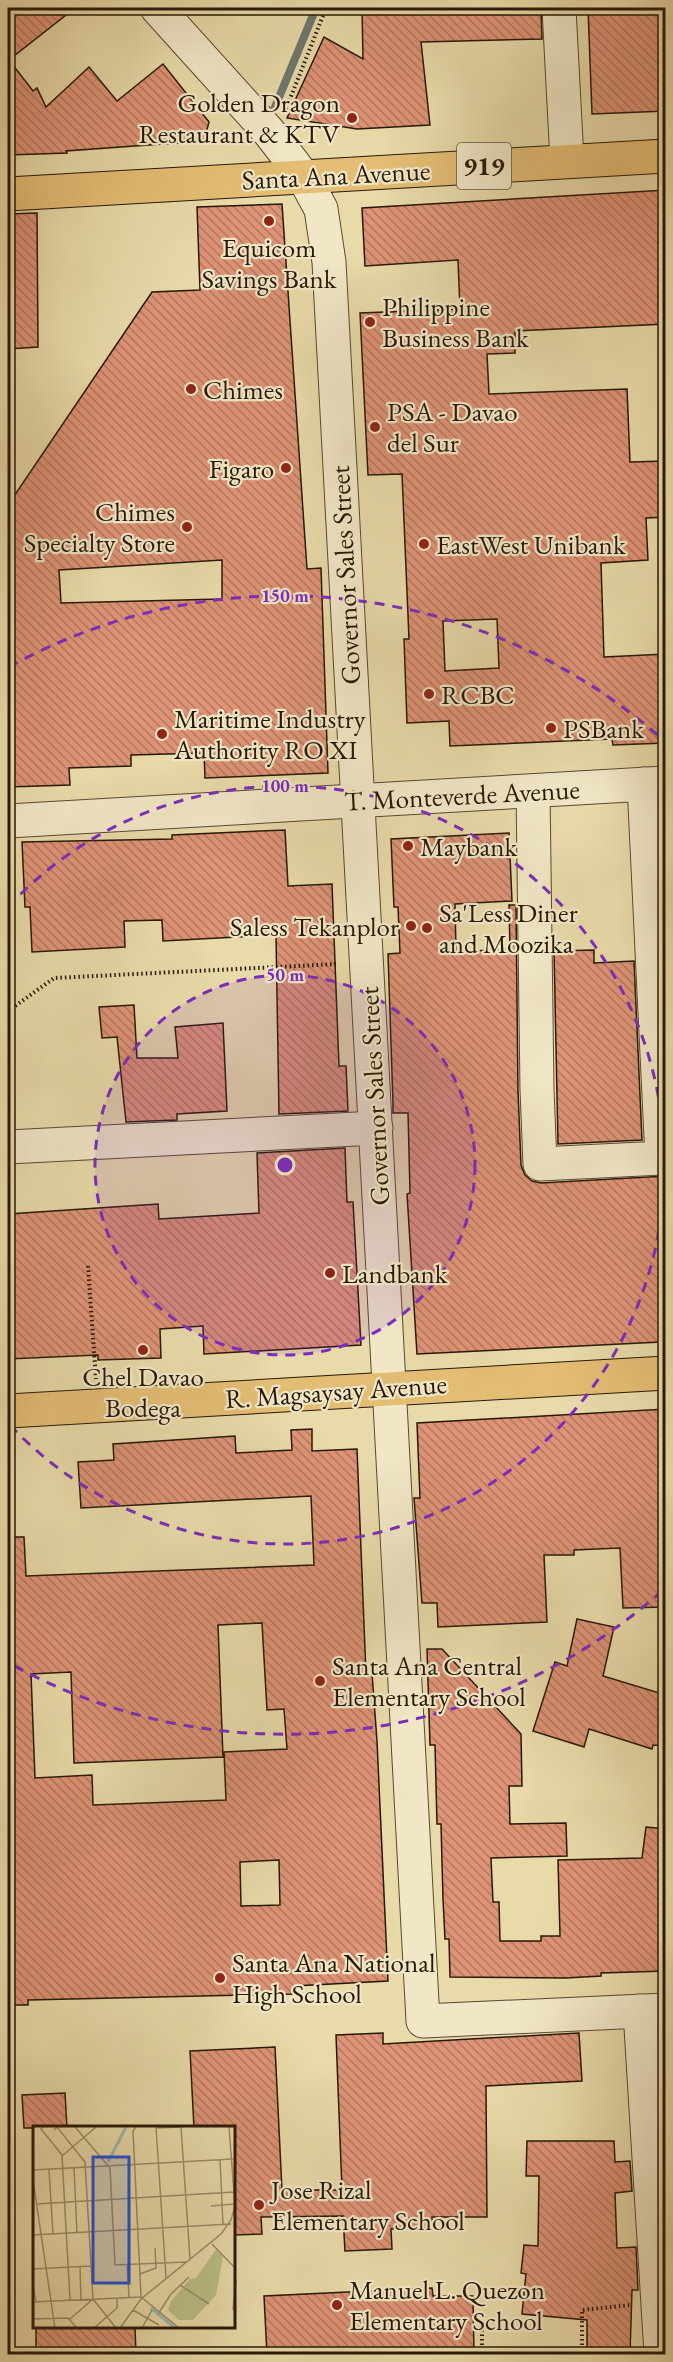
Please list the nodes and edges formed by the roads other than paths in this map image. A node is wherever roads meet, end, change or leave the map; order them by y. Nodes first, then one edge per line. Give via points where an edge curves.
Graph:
1 (157, 8) edge
2 (559, 8) edge
3 (666, 156) edge
4 (567, 161) junction
5 (303, 176) junction
6 (8, 194) edge
7 (655, 784) edge
8 (532, 791) junction
9 (357, 802) junction
10 (8, 821) edge
11 (376, 1128) junction
12 (8, 1147) edge
13 (666, 1373) edge
14 (391, 1388) junction
15 (8, 1411) edge
16 (653, 2010) edge
17 (662, 2355) edge

1 - 5 street, Governor Sales Street via 270,132
2 - 4 street
3 - 4 main road, Santa Ana Avenue / 919
4 - 5 main road, Santa Ana Avenue / 919
5 - 6 main road, Santa Ana Avenue / 919
5 - 9 street, Governor Sales Street via 321,209 329,262
7 - 8 street, T. Monteverde Avenue
7 - 8 street via 662,1158 540,1164
8 - 9 street, T. Monteverde Avenue
9 - 10 street, T. Monteverde Avenue
9 - 11 street, Governor Sales Street
11 - 12 street
11 - 14 street, Governor Sales Street
13 - 14 main road, R. Magsaysay Avenue
14 - 15 main road, R. Magsaysay Avenue
14 - 16 street, Governor Sales Street via 423,2021
16 - 17 street

